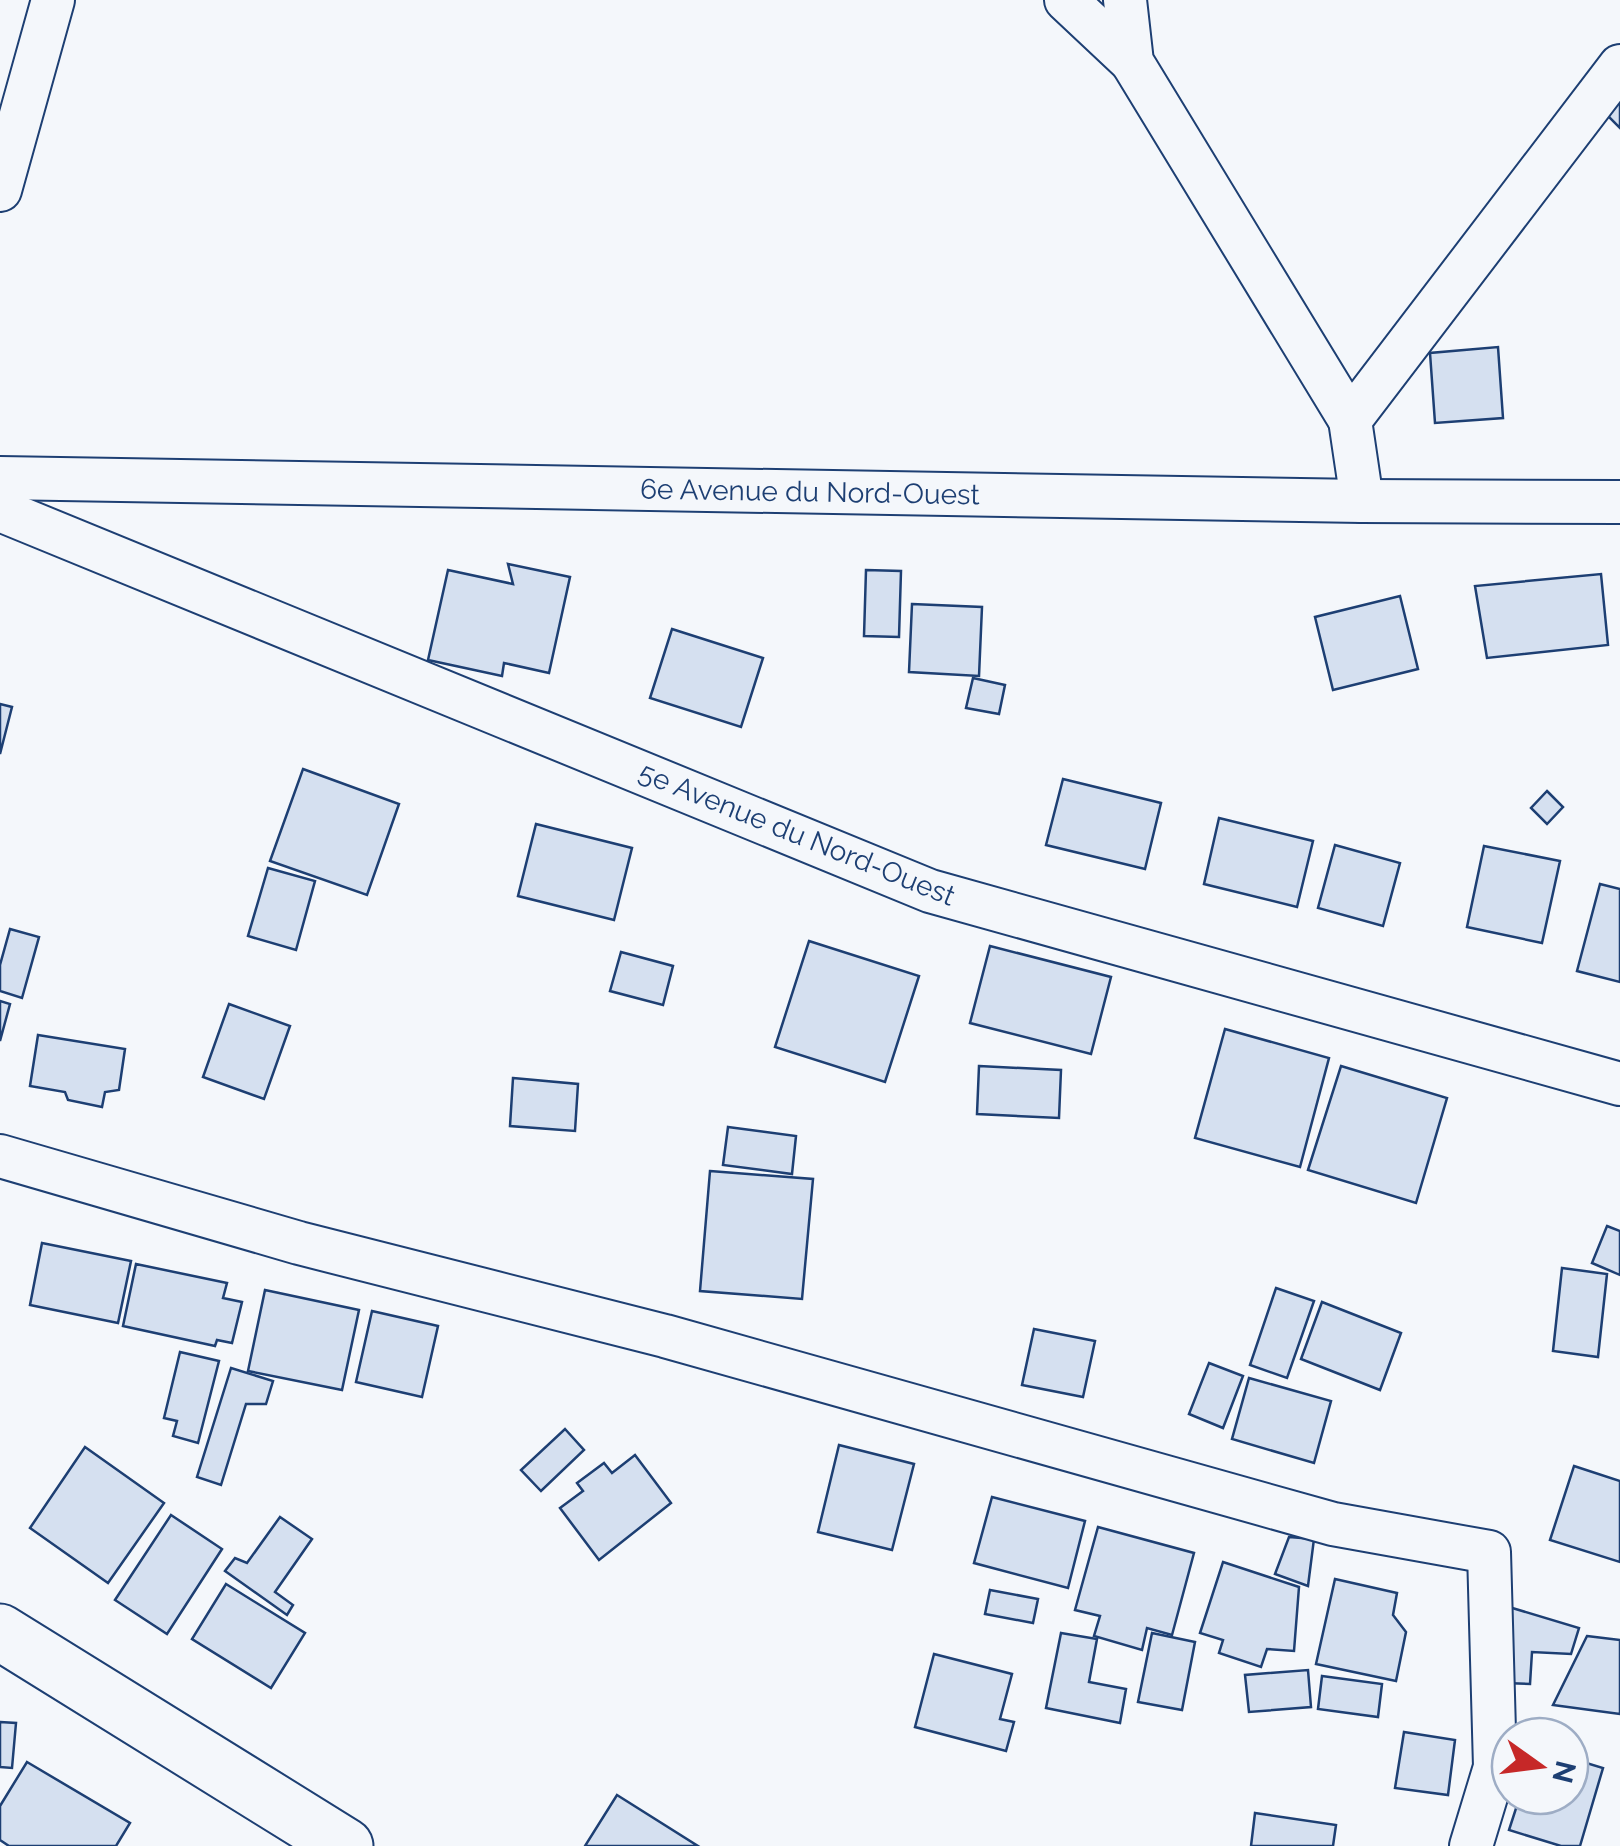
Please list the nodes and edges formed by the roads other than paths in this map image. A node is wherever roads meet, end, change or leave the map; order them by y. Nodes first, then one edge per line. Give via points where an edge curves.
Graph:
1 (54, 0) edge
2 (1066, 0) edge
3 (1126, 0) edge
4 (1132, 62) junction
5 (1620, 66) edge
6 (0, 190) edge
7 (1350, 420) junction
8 (0, 478) edge
9 (1362, 502) junction
10 (1620, 502) edge
11 (0, 510) edge
12 (1620, 1084) edge
13 (0, 1156) edge
14 (0, 1632) edge
15 (345, 1846) edge
16 (1471, 1846) edge

1 - 6 street
2 - 4 street
3 - 4 street
4 - 7 street
5 - 7 street
7 - 9 street
8 - 9 street, 6e Avenue du Nord-Ouest
9 - 10 street, 6e Avenue du Nord-Ouest
11 - 12 street, 5e Avenue du Nord-Ouest via 930,891
13 - 16 street via 1333,1524 1489,1552 1495,1767
14 - 15 highway

